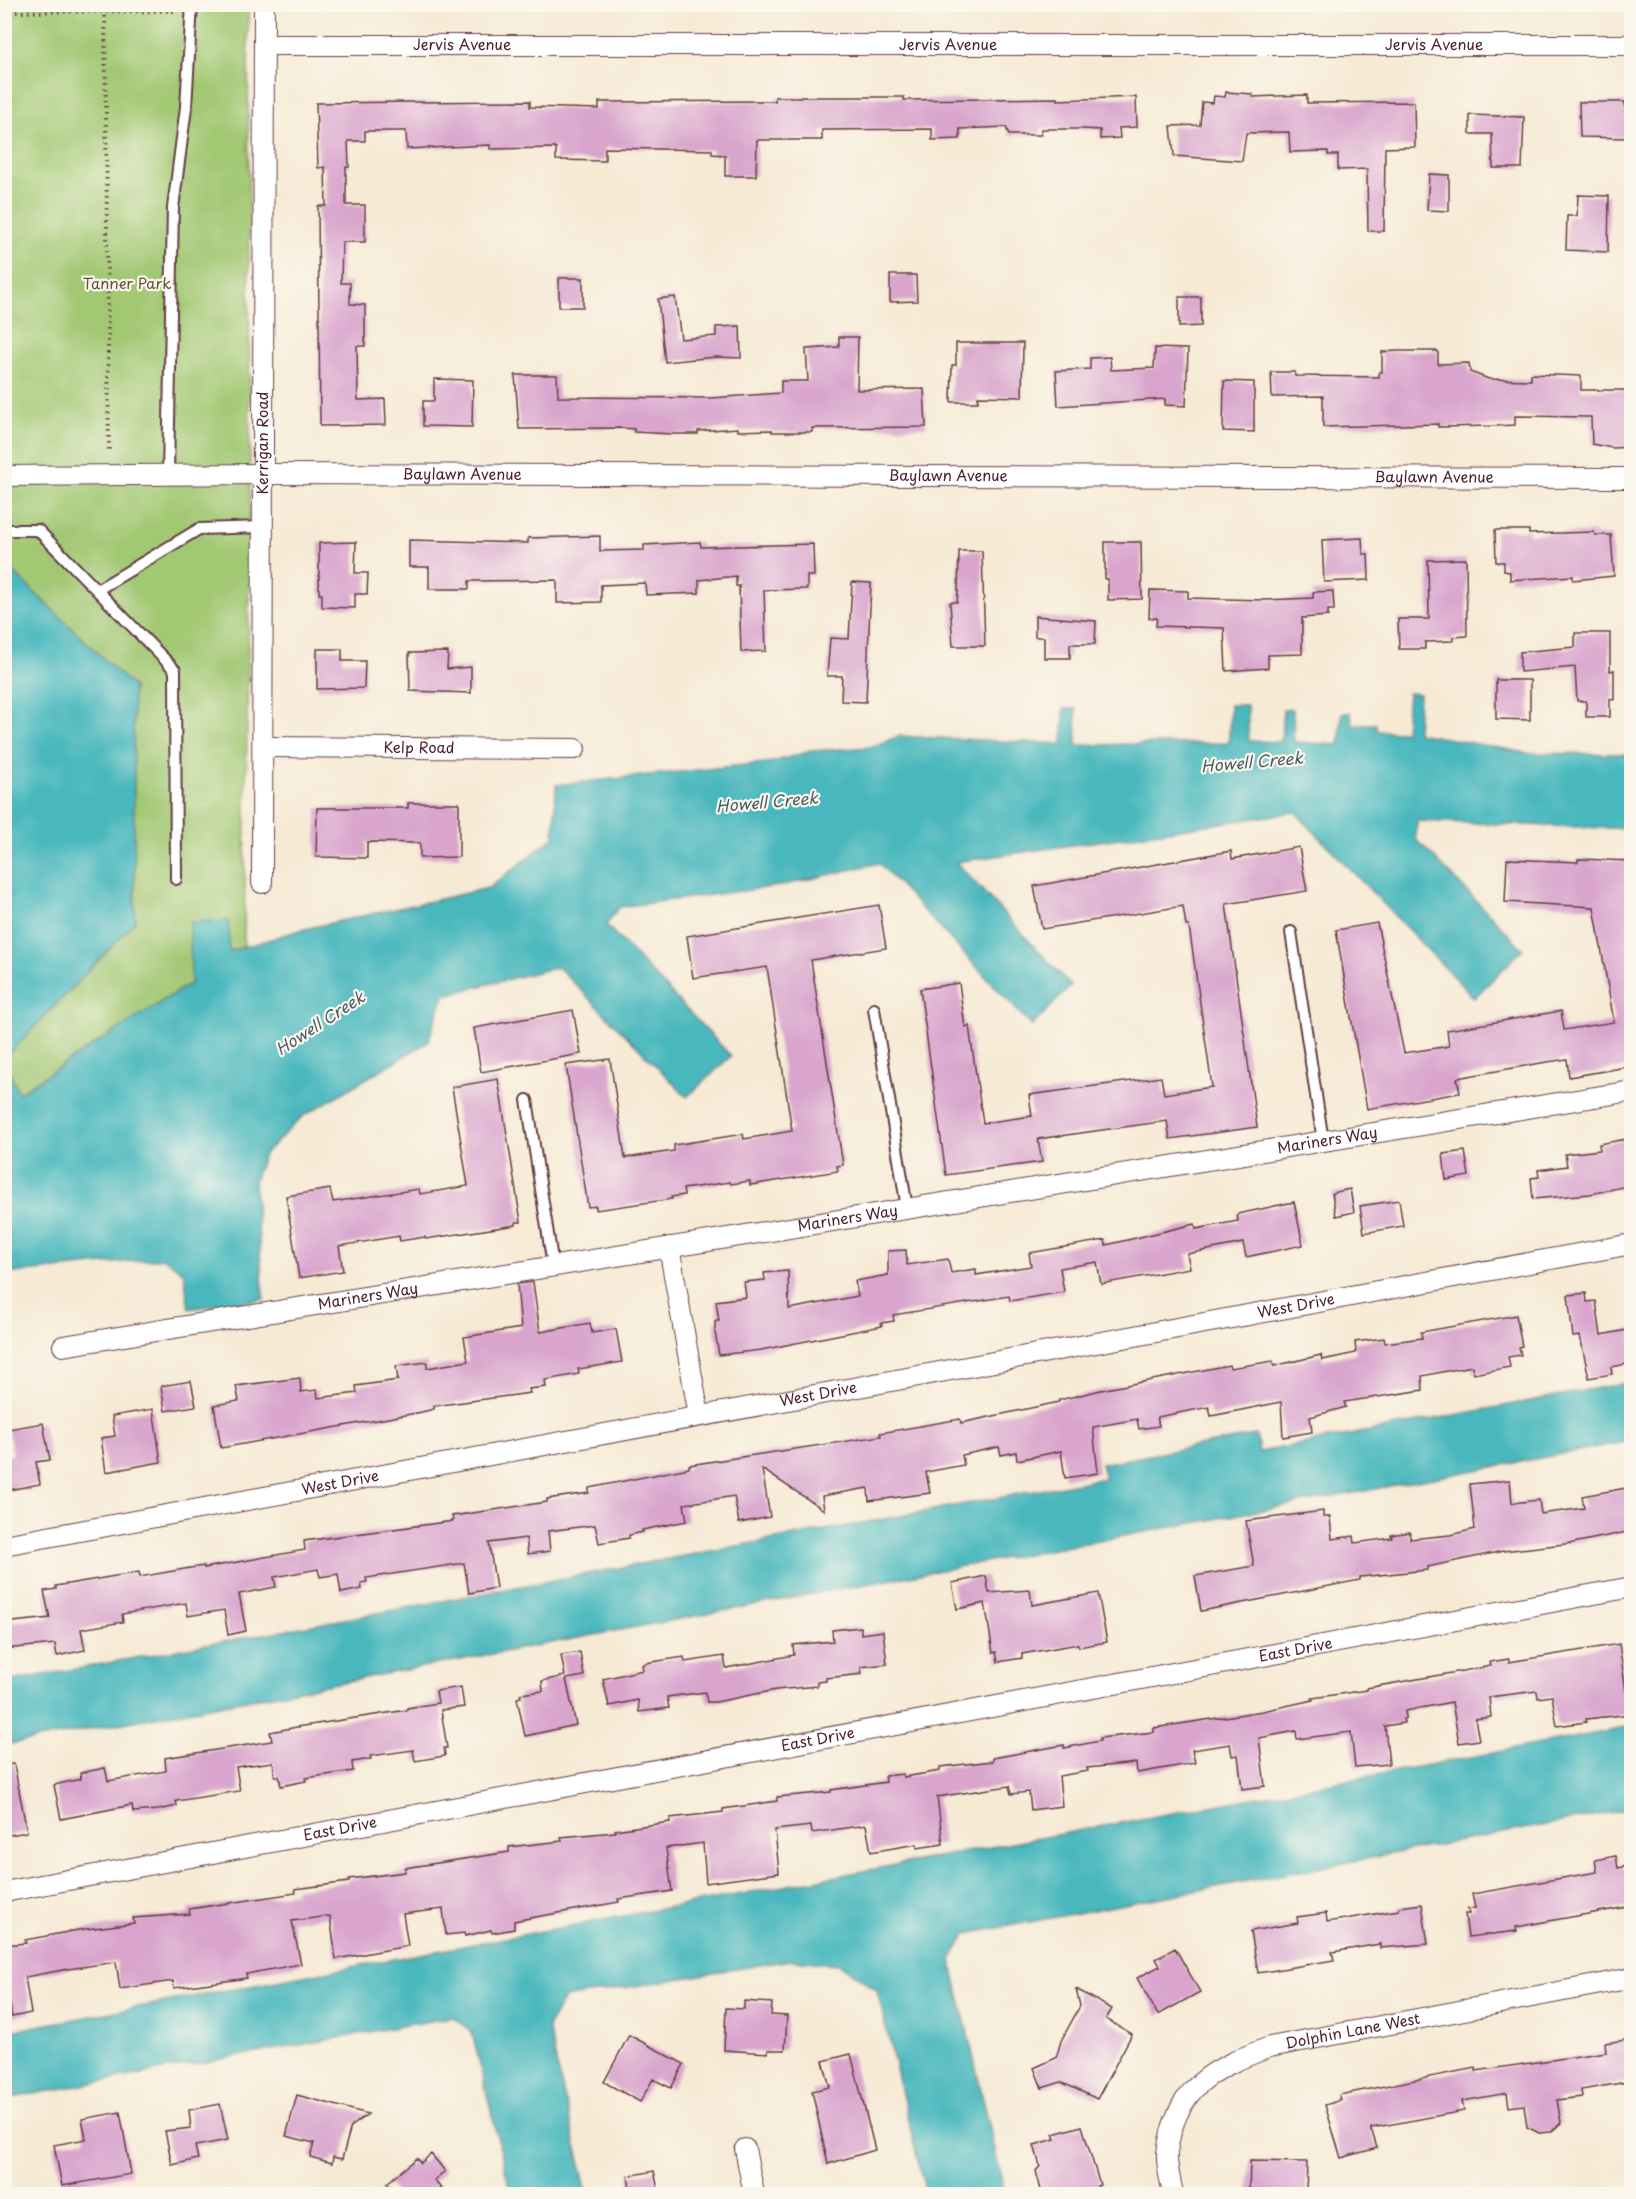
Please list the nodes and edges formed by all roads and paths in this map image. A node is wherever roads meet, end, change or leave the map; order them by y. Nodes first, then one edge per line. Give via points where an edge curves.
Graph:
1 (105, 4) edge
2 (264, 4) edge
3 (192, 8) edge
4 (104, 11) junction
5 (4, 12) edge
6 (264, 45) junction
7 (1632, 45) edge
8 (263, 474) junction
9 (110, 475) junction
10 (168, 475) junction
11 (4, 476) edge
12 (1632, 478) edge
13 (263, 527) junction
14 (4, 530) edge
15 (97, 590) junction
16 (263, 747) junction
17 (575, 749) dead end
18 (176, 879) dead end
19 (262, 883) dead end
20 (1291, 932) dead end
21 (874, 1009) dead end
22 (1632, 1091) edge
23 (527, 1100) dead end
24 (1323, 1141) junction
25 (907, 1208) junction
26 (1632, 1244) edge
27 (669, 1247) junction
28 (553, 1266) junction
29 (63, 1346) dead end
30 (699, 1416) junction
31 (4, 1545) edge
32 (1632, 1587) edge
33 (4, 1892) edge
34 (1632, 1978) edge
35 (745, 2149) dead end
36 (754, 2194) edge
37 (1173, 2194) edge

1 - 4 path
2 - 6 street, Kerrigan Road
3 - 4 path
3 - 10 lane via 186,107 173,208
4 - 5 path
4 - 9 path
6 - 7 street, Jervis Avenue
6 - 8 street, Kerrigan Road
8 - 10 street
8 - 12 street, Baylawn Avenue
8 - 13 street, Kerrigan Road
9 - 10 street
9 - 11 street
13 - 15 lane via 199,529
13 - 16 street, Kerrigan Road
14 - 15 lane via 38,530
15 - 18 lane via 175,670
16 - 17 street, Kelp Road
16 - 19 street, Kerrigan Road
20 - 24 lane
21 - 25 lane
22 - 24 street, Mariners Way
23 - 28 lane
24 - 25 street, Mariners Way
25 - 27 street, Mariners Way
26 - 30 street, West Drive
27 - 28 street, Mariners Way
27 - 30 street
28 - 29 street, Mariners Way
30 - 31 street, West Drive
32 - 33 street, East Drive
34 - 37 street, Dolphin Lane West via 1270,2048 1232,2061 1197,2083 1175,2118 1167,2155
35 - 36 street

